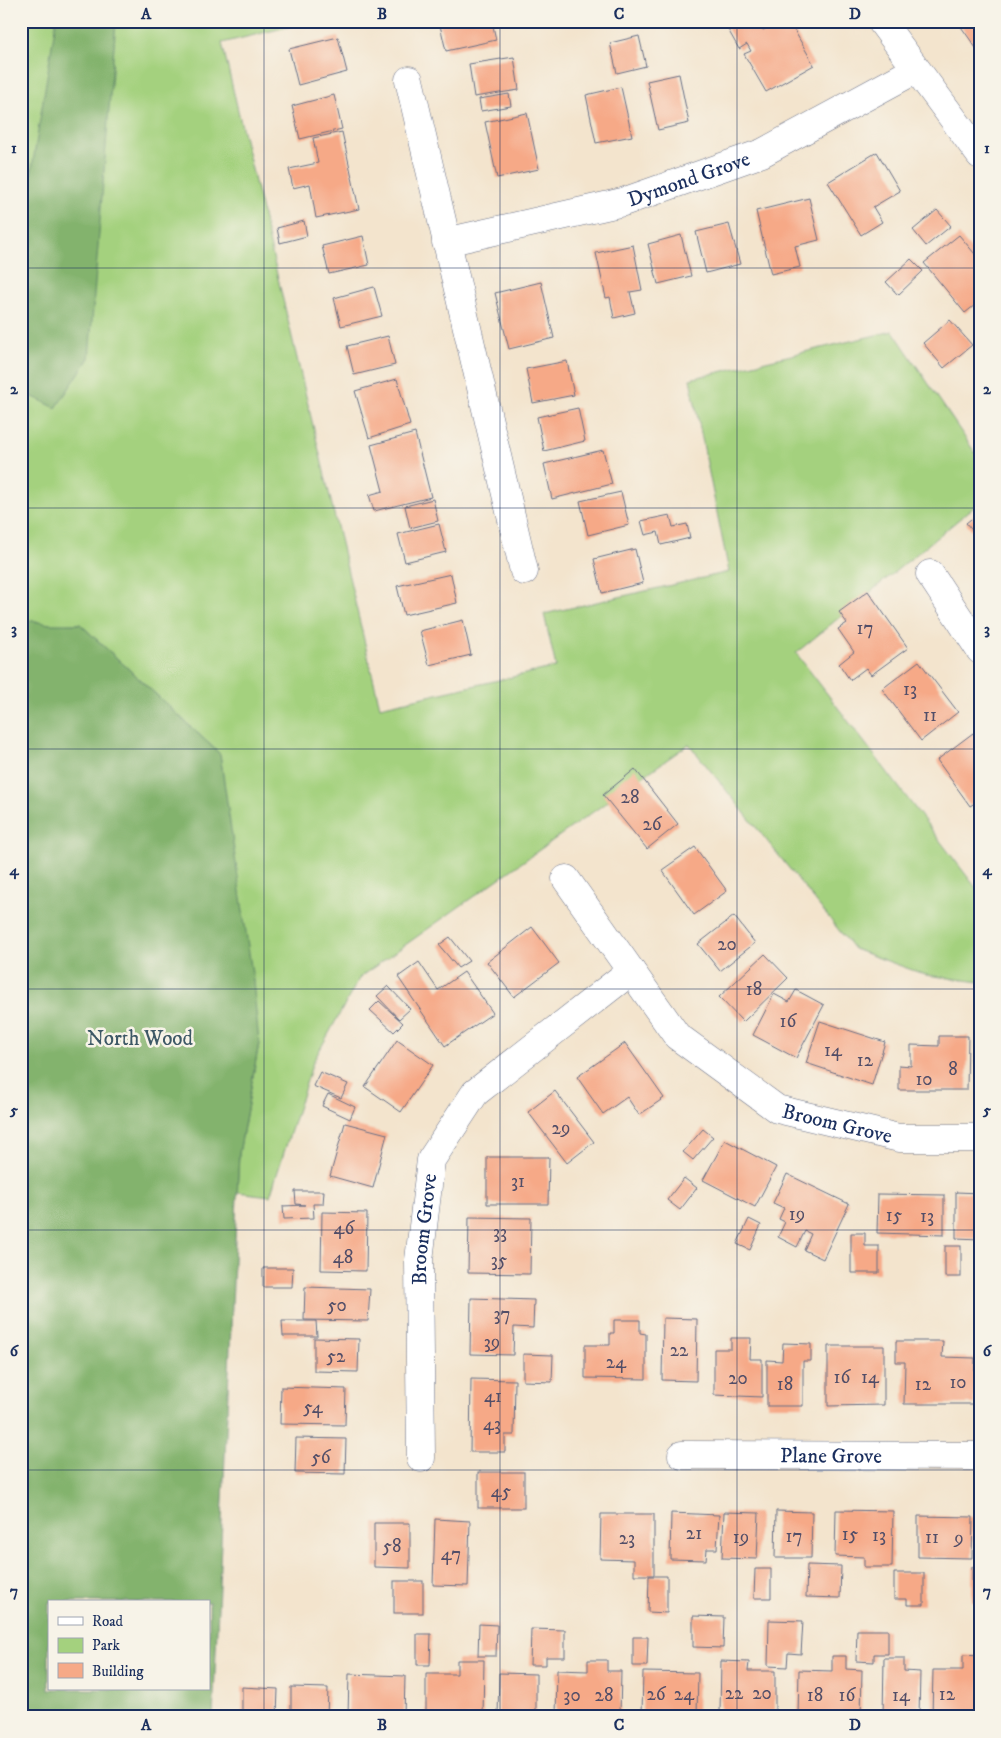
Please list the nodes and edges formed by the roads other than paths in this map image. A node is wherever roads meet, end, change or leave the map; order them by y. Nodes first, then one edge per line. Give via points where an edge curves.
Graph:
1 (881, 21) edge
2 (915, 70) junction
3 (409, 80) dead end
4 (980, 155) edge
5 (446, 242) junction
6 (524, 571) dead end
7 (930, 574) dead end
8 (980, 650) edge
9 (566, 879) dead end
10 (631, 971) junction
11 (980, 1138) edge
12 (682, 1455) dead end
13 (980, 1456) edge
14 (421, 1458) dead end

1 - 2 street
2 - 4 street
2 - 5 street, Dymond Grove via 762,153 623,202
3 - 5 street
5 - 6 street
7 - 8 street
9 - 10 street, Broom Grove
10 - 11 street, Broom Grove via 677,1036 777,1108 899,1138
10 - 14 street, Broom Grove via 474,1093 431,1160 419,1260
12 - 13 street, Plane Grove

